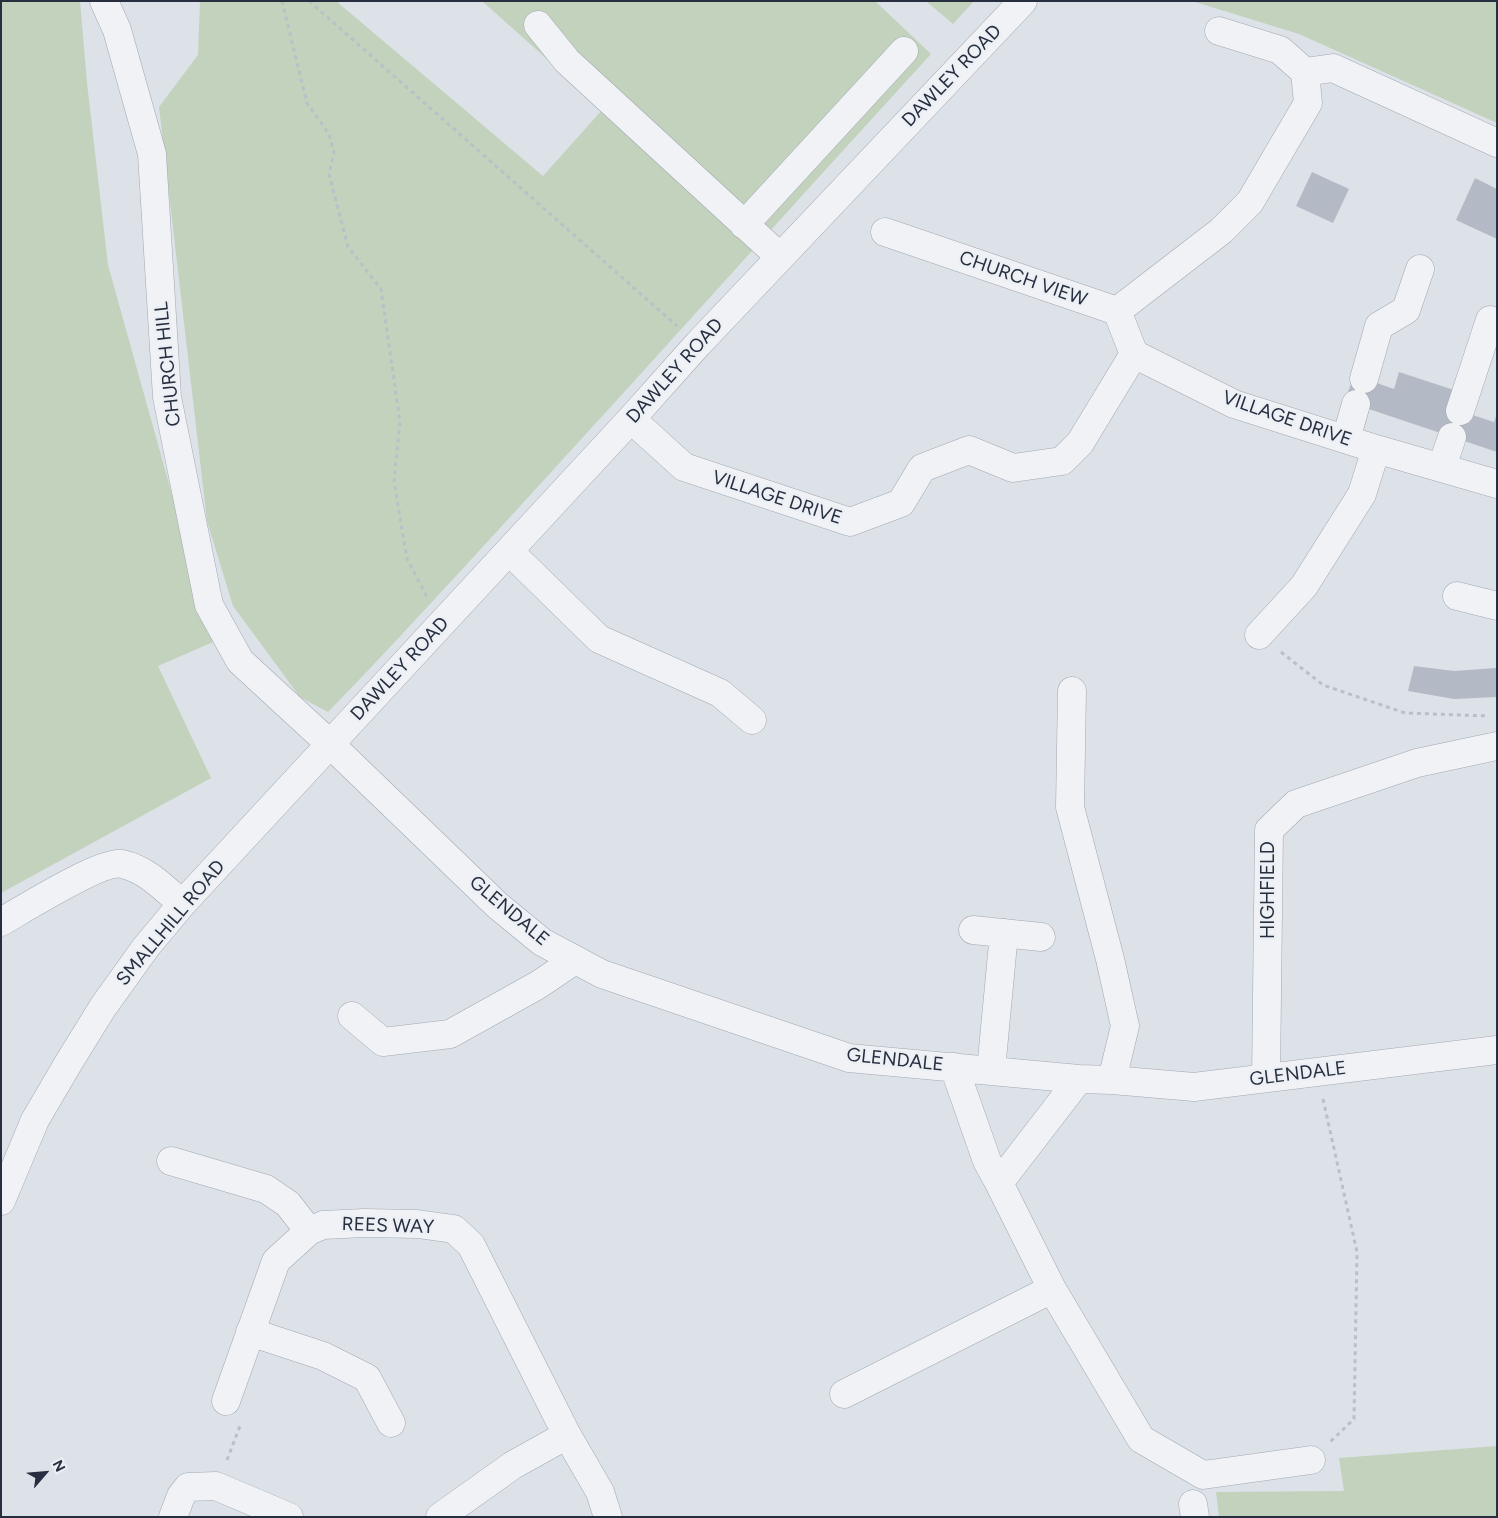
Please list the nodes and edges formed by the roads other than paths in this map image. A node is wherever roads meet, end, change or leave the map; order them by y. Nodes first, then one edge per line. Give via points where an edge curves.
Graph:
1 (104, 1) edge
2 (1023, 1) edge
3 (538, 25) dead end
4 (1219, 31) dead end
5 (904, 51) dead end
6 (1304, 72) junction
7 (1497, 143) edge
8 (744, 225) junction
9 (885, 232) dead end
10 (780, 257) junction
11 (1420, 269) dead end
12 (1116, 312) junction
13 (1490, 320) dead end
14 (1134, 354) junction
15 (1364, 379) dead end
16 (1356, 404) dead end
17 (1460, 411) dead end
18 (631, 419) junction
19 (1452, 437) dead end
20 (1346, 439) junction
21 (1376, 449) junction
22 (1442, 467) junction
23 (1497, 484) edge
24 (509, 551) junction
25 (1456, 596) dead end
26 (1497, 606) edge
27 (1258, 635) road end
28 (1072, 691) dead end
29 (752, 720) dead end
30 (330, 744) junction
31 (1497, 746) edge
32 (182, 904) junction
33 (1, 922) edge
34 (973, 930) dead end
35 (1004, 933) junction
36 (1041, 936) dead end
37 (575, 960) junction
38 (352, 1016) dead end
39 (1497, 1050) edge
40 (954, 1067) junction
41 (991, 1070) junction
42 (1266, 1078) junction
43 (1078, 1079) junction
44 (1112, 1080) junction
45 (171, 1161) dead end
46 (999, 1183) junction
47 (1, 1201) edge
48 (309, 1231) junction
49 (1052, 1290) junction
50 (250, 1332) junction
51 (844, 1394) dead end
52 (226, 1401) road end
53 (391, 1423) dead end
54 (567, 1435) junction
55 (1311, 1460) road end
56 (173, 1517) edge
57 (289, 1517) edge
58 (440, 1517) edge
59 (608, 1517) edge

1 - 30 street, CHURCH HILL via 117,30 152,154 167,397 209,605 240,661
2 - 10 street, DAWLEY ROAD
3 - 8 street via 567,62
4 - 6 street via 1280,50
5 - 8 street
6 - 7 street via 1333,68
6 - 12 street via 1308,103 1250,202 1221,231
8 - 10 street
9 - 12 street, CHURCH VIEW
10 - 18 street, DAWLEY ROAD
11 - 15 street via 1406,310 1379,326
12 - 14 street
13 - 17 street
14 - 18 street, VILLAGE DRIVE via 1080,443 1062,461 1013,468 969,450 922,468 900,504 850,522 684,467
14 - 20 street, VILLAGE DRIVE via 1234,404
16 - 20 street
18 - 24 street, DAWLEY ROAD
19 - 22 street
20 - 21 street, VILLAGE DRIVE
21 - 22 street, VILLAGE DRIVE
21 - 27 street, VILLAGE DRIVE via 1362,494 1304,586
22 - 23 street, VILLAGE DRIVE
24 - 29 street via 599,639 720,693
24 - 30 street, DAWLEY ROAD
25 - 26 street
28 - 44 street via 1070,808 1125,1026
30 - 32 street, SMALLHILL ROAD
30 - 37 street, GLENDALE via 497,905 542,942
31 - 42 street, HIGHFIELD via 1417,763 1296,804 1269,830
32 - 33 street via 150,876 120,863 90,872
32 - 47 street, SMALLHILL ROAD via 146,947 103,1008 35,1120
34 - 35 street
35 - 36 street
35 - 41 street
37 - 38 street via 538,985 450,1034 383,1042
37 - 40 street, GLENDALE via 602,974 849,1058
39 - 42 street, GLENDALE
40 - 41 street, GLENDALE
40 - 46 street via 987,1161
41 - 43 street, GLENDALE
42 - 44 street, GLENDALE via 1194,1087
43 - 44 street, GLENDALE
43 - 46 street
45 - 48 street via 266,1189 288,1204
46 - 49 street
48 - 50 street, REES WAY via 276,1261
48 - 54 street, REES WAY via 324,1225 364,1223 418,1224 454,1229 471,1245
49 - 51 street
49 - 55 street via 1141,1439 1203,1475
50 - 52 street, REES WAY
50 - 53 street via 323,1356 367,1378
54 - 58 street via 513,1465
54 - 59 street, REES WAY via 600,1492
56 - 57 street via 188,1487 216,1486

